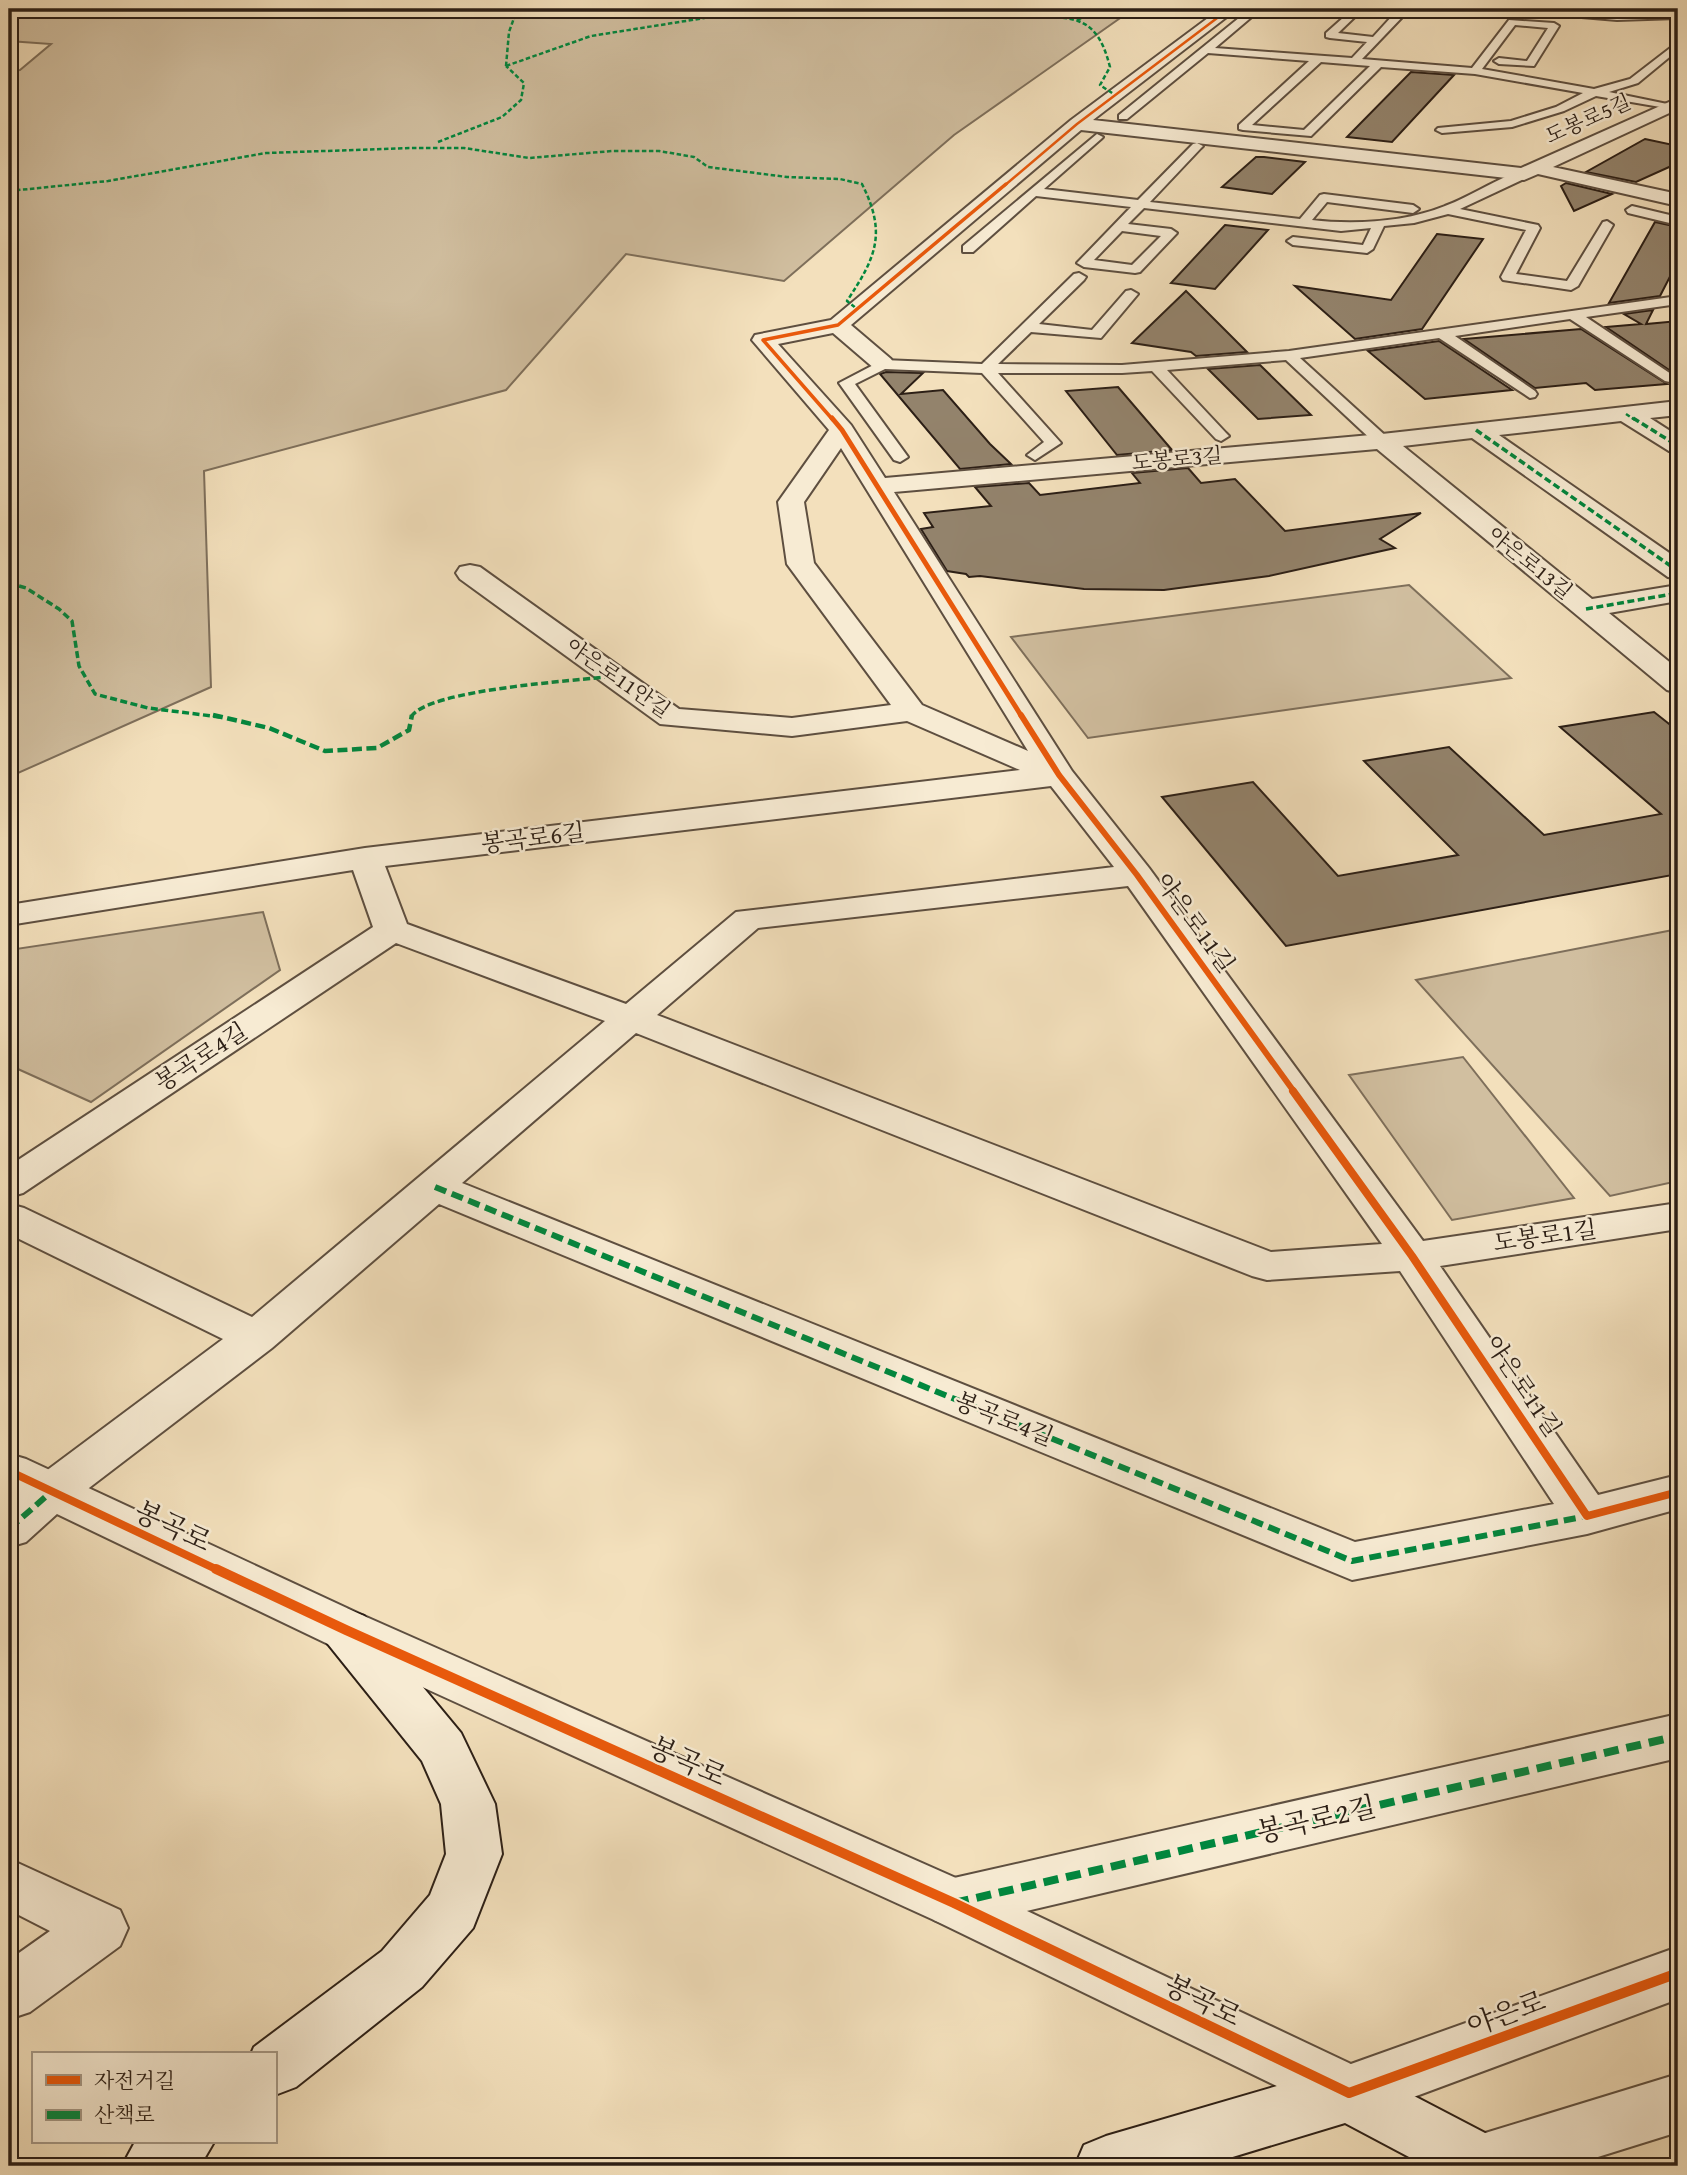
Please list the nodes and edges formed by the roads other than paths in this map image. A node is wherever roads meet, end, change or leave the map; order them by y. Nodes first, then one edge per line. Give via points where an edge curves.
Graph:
1 (1229, 9) edge
2 (1256, 9) edge
3 (1358, 9) edge
4 (1371, 9) edge
5 (1529, 10) edge
6 (1542, 10) edge
7 (1678, 15) edge
8 (1375, 40) junction
9 (1678, 45) edge
10 (1205, 50) junction
11 (1318, 58) junction
12 (1483, 60) junction
13 (1354, 62) junction
14 (1378, 64) junction
15 (1475, 71) junction
16 (1595, 92) junction
17 (1675, 105) edge
18 (1123, 117) dead end
19 (1077, 124) junction
20 (1442, 130) dead end
21 (1097, 137) dead end
22 (1197, 146) dead end
23 (1530, 171) junction
24 (1034, 192) junction
25 (1678, 200) edge
26 (1142, 204) junction
27 (1632, 210) dead end
28 (1444, 211) junction
29 (1678, 220) edge
30 (1303, 223) junction
31 (1379, 223) junction
32 (1607, 225) dead end
33 (1119, 227) junction
34 (1293, 241) dead end
35 (968, 249) dead end
36 (1079, 277) dead end
37 (1131, 294) dead end
38 (1678, 300) edge
39 (1573, 315) junction
40 (838, 325) junction
41 (1028, 327) junction
42 (1441, 333) junction
43 (1289, 355) junction
44 (883, 364) junction
45 (1155, 366) junction
46 (986, 368) junction
47 (1670, 378) dead end
48 (1530, 394) dead end
49 (1678, 408) edge
50 (1626, 414) junction
51 (842, 430) junction
52 (1476, 430) junction
53 (1221, 436) dead end
54 (1382, 441) junction
55 (1678, 446) edge
56 (1035, 455) dead end
57 (900, 457) dead end
58 (878, 486) junction
59 (1678, 570) edge
60 (470, 573) dead end
61 (1678, 593) edge
62 (1586, 609) junction
63 (1678, 684) edge
64 (911, 711) junction
65 (1059, 775) junction
66 (365, 858) junction
67 (1137, 875) junction
68 (9, 915) edge
69 (392, 930) junction
70 (631, 1018) junction
71 (9, 1184) edge
72 (435, 1187) junction
73 (1678, 1216) edge
74 (9, 1217) edge
75 (1412, 1256) junction
76 (256, 1337) junction
77 (9, 1471) edge
78 (51, 1492) junction
79 (1678, 1493) edge
80 (1587, 1516) junction
81 (9, 1529) edge
82 (346, 1630) junction
83 (1678, 1736) edge
84 (9, 1883) edge
85 (954, 1903) junction
86 (1678, 1973) edge
87 (9, 1993) edge
88 (276, 2066) edge
89 (1349, 2093) junction
90 (1678, 2103) edge
91 (180, 2144) edge
92 (153, 2166) edge
93 (1106, 2166) edge
94 (1480, 2166) edge

1 - 19 street
2 - 10 lane
3 - 8 lane via 1330,35
4 - 8 lane via 1402,12
5 - 6 lane
6 - 7 lane via 1617,17
8 - 13 lane
9 - 16 lane via 1634,81
10 - 11 lane
10 - 18 lane
11 - 13 lane
11 - 14 lane via 1243,127 1307,134
12 - 12 lane via 1512,22 1554,26 1530,64
12 - 15 lane
13 - 14 lane
14 - 15 lane
15 - 16 lane
16 - 17 lane
16 - 20 lane via 1512,124
17 - 23 street, 도봉로5길
19 - 23 street
19 - 40 street
21 - 24 lane
22 - 26 lane
23 - 25 street, 도봉로5길
23 - 28 lane
24 - 26 lane
24 - 35 lane
26 - 30 lane
26 - 33 lane
27 - 29 lane
28 - 30 lane via 1324,198
28 - 31 lane
28 - 32 lane via 1534,228 1508,277 1571,286
30 - 31 lane via 1342,227
31 - 34 lane via 1367,249
33 - 33 lane via 1084,262 1135,269 1171,233
36 - 41 lane
37 - 41 lane via 1096,335
38 - 39 lane
39 - 42 lane
39 - 47 lane
40 - 44 street
40 - 51 street, 야은로11길 via 762,340
41 - 46 lane
42 - 43 lane
42 - 48 lane
43 - 45 lane
43 - 54 lane
44 - 46 lane
44 - 57 lane via 846,383
45 - 46 lane
45 - 53 lane
46 - 56 lane via 1052,443
49 - 50 street, 도봉로3길
50 - 52 street, 도봉로3길
50 - 55 street
51 - 58 street, 야은로11길
51 - 64 street via 790,502 801,564
52 - 54 street, 도봉로3길
52 - 59 street
54 - 58 street, 도봉로3길
54 - 62 street, 야은로13길
58 - 65 street, 야은로11길
60 - 64 street, 야은로11안길 via 671,718 792,727
61 - 62 street
62 - 63 street, 야은로13길
64 - 65 street
65 - 66 street, 봉곡로6길
65 - 67 street, 야은로11길
66 - 68 street, 봉곡로6길
66 - 69 street
67 - 70 street via 748,919
67 - 75 street, 야은로11길
69 - 70 street
69 - 71 street, 봉곡로4길
70 - 72 street
70 - 75 street via 1267,1266
72 - 76 street
72 - 80 street, 봉곡로4길 via 1352,1561
73 - 75 street, 도봉로1길
74 - 76 street
75 - 80 street, 야은로11길
76 - 78 street
77 - 78 street, 봉곡로
78 - 81 street
78 - 82 street, 봉곡로
79 - 80 street
82 - 85 street, 봉곡로
82 - 88 street via 442,1748 468,1804 474,1854 453,1910 402,1969
83 - 85 street, 봉곡로2길
84 - 87 street via 100,1928
85 - 89 street, 봉곡로
86 - 89 street, 야은로
89 - 93 street, 야은로
89 - 94 street, 봉곡로
90 - 94 street
91 - 92 street

